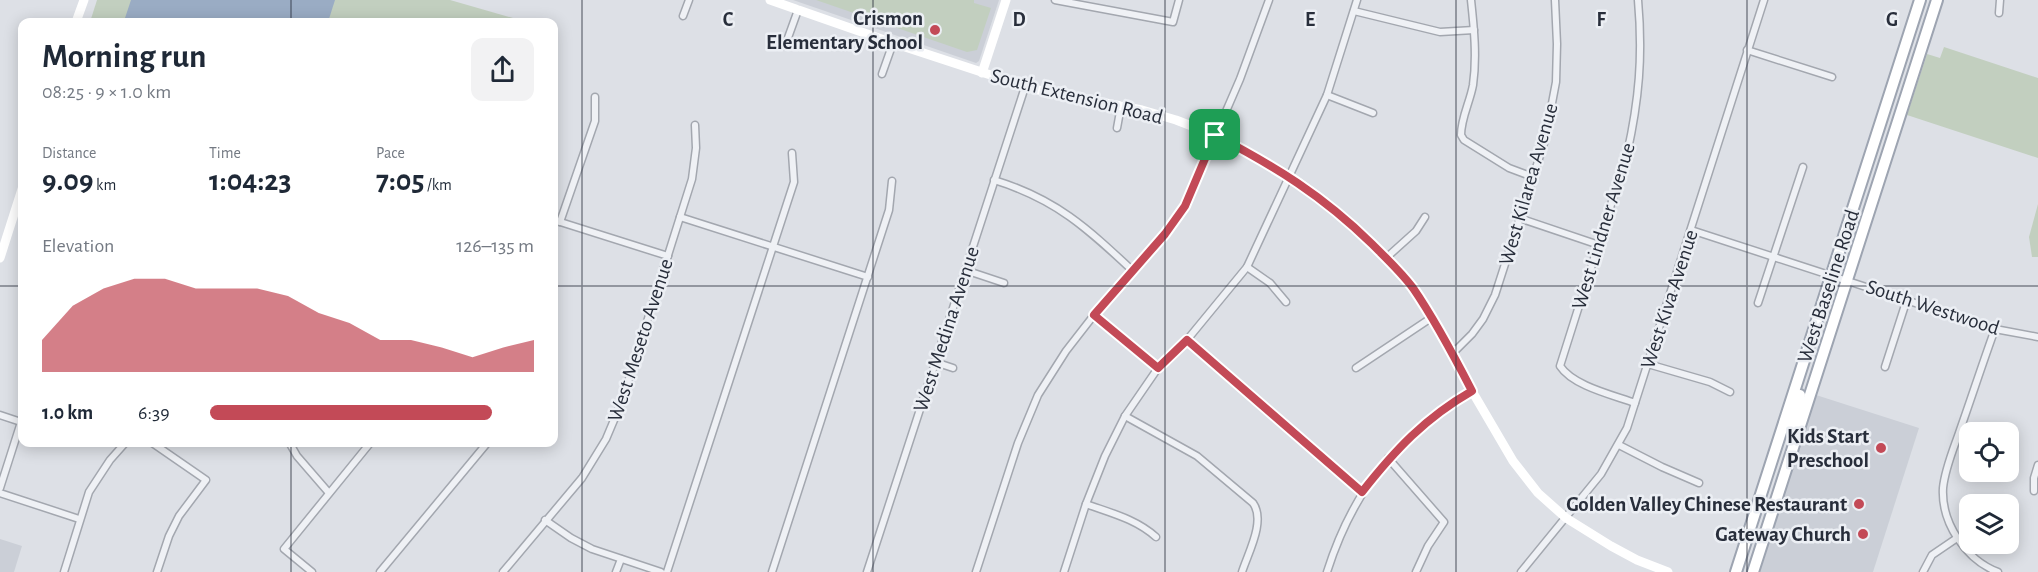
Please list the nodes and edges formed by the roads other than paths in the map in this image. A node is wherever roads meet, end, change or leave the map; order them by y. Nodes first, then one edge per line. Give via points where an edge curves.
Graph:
1 (84, 0) edge
2 (689, 0) edge
3 (770, 0) edge
4 (1006, 0) edge
5 (1054, 0) edge
6 (1179, 0) edge
7 (1269, 0) edge
8 (1357, 0) edge
9 (1471, 0) edge
10 (1555, 0) edge
11 (1638, 0) edge
12 (1764, 0) edge
13 (1920, 0) edge
14 (1937, 0) edge
15 (2000, 0) edge
16 (798, 10) junction
17 (1354, 11) junction
18 (1999, 13) dead end
19 (683, 16) dead end
20 (77, 18) edge
21 (1474, 30) junction
22 (893, 44) junction
23 (785, 46) dead end
24 (1747, 50) junction
25 (982, 73) junction
26 (882, 74) dead end
27 (1832, 77) dead end
28 (1025, 87) junction
29 (1327, 95) junction
30 (595, 97) dead end
31 (1121, 106) junction
32 (1373, 113) dead end
33 (695, 126) dead end
34 (1117, 128) dead end
35 (1215, 135) junction
36 (792, 153) dead end
37 (1803, 167) dead end
38 (1290, 176) junction
39 (1533, 177) junction
40 (994, 180) junction
41 (892, 182) dead end
42 (18, 202) edge
43 (680, 217) junction
44 (1425, 217) dead end
45 (558, 218) edge
46 (1519, 218) junction
47 (558, 221) edge
48 (1691, 230) junction
49 (1599, 245) junction
50 (773, 246) junction
51 (668, 256) junction
52 (1773, 257) junction
53 (0, 258) edge
54 (1386, 258) junction
55 (1247, 267) junction
56 (965, 270) junction
57 (1133, 271) junction
58 (1832, 275) junction
59 (868, 277) junction
60 (1847, 280) junction
61 (1005, 283) dead end
62 (1907, 299) junction
63 (1286, 302) dead end
64 (1758, 303) dead end
65 (1094, 315) junction
66 (1431, 318) junction
67 (1995, 328) junction
68 (2038, 337) edge
69 (1187, 340) junction
70 (1453, 353) junction
71 (935, 362) junction
72 (1648, 364) junction
73 (1885, 367) dead end
74 (953, 368) dead end
75 (1158, 368) junction
76 (1356, 368) dead end
77 (1801, 371) junction
78 (1472, 391) junction
79 (1730, 392) dead end
80 (1635, 403) junction
81 (0, 415) edge
82 (1125, 416) junction
83 (18, 420) edge
84 (18, 433) edge
85 (1796, 439) junction
86 (1619, 445) junction
87 (122, 447) edge
88 (158, 447) edge
89 (292, 447) edge
90 (367, 447) edge
91 (484, 447) edge
92 (1388, 458) junction
93 (2038, 465) edge
94 (1699, 483) dead end
95 (0, 488) edge
96 (2034, 491) dead end
97 (1362, 492) junction
98 (0, 493) edge
99 (329, 493) junction
100 (1086, 504) junction
101 (1566, 518) junction
102 (79, 519) junction
103 (545, 520) junction
104 (1156, 537) dead end
105 (1957, 538) junction
106 (621, 559) junction
107 (64, 572) edge
108 (157, 572) edge
109 (312, 572) edge
110 (380, 572) edge
111 (503, 572) edge
112 (616, 572) edge
113 (660, 572) edge
114 (667, 572) edge
115 (772, 572) edge
116 (867, 572) edge
117 (976, 572) edge
118 (1064, 572) edge
119 (1242, 572) edge
120 (1327, 572) edge
121 (1416, 572) edge
122 (1521, 572) edge
123 (1668, 572) edge
124 (1736, 572) edge
125 (1753, 572) edge
126 (1923, 572) edge
127 (1998, 572) edge

1 - 20 street
2 - 19 street
3 - 16 street, South Extension Road
4 - 25 street
5 - 6 street via 1173,22
7 - 35 street
8 - 17 street
9 - 21 street
10 - 39 street, West Kilarea Avenue via 1556,82
11 - 49 street, West Lindner Avenue via 1641,61 1635,121
12 - 24 street, West Kiva Avenue
13 - 58 main road, West Baseline Road
14 - 60 main road, West Baseline Road
15 - 18 street
16 - 22 street, South Extension Road
16 - 23 street
17 - 21 street via 1440,32
17 - 29 street
21 - 39 street via 1473,85 1461,135 1499,162
22 - 25 street, South Extension Road
22 - 26 street
24 - 27 street
24 - 48 street, West Kiva Avenue
25 - 28 street, South Extension Road
28 - 31 street, South Extension Road
28 - 40 street, West Medina Avenue
29 - 32 street
29 - 38 street
30 - 45 street via 595,121
31 - 34 street
31 - 35 street, South Extension Road
33 - 43 street, West Meseto Avenue via 692,179
35 - 38 street, South Extension Road
35 - 57 street via 1185,206
36 - 50 street via 794,182
37 - 52 street
38 - 54 street, South Extension Road via 1326,202
38 - 55 street
39 - 46 street, West Kilarea Avenue
40 - 56 street, West Medina Avenue
40 - 57 street via 1065,212
41 - 59 street via 889,210
42 - 53 street
43 - 50 street
43 - 51 street, West Meseto Avenue
44 - 54 street via 1416,231
46 - 49 street
46 - 70 street, West Kilarea Avenue via 1495,295 1483,319
47 - 51 street
48 - 52 street, South Westwood
48 - 72 street, West Kiva Avenue
49 - 80 street, West Lindner Avenue via 1560,366 1564,373 1590,387
50 - 59 street
50 - 114 street
51 - 103 street, West Meseto Avenue via 606,439 582,478
52 - 58 street, South Westwood
52 - 64 street
54 - 66 street, South Extension Road via 1412,287
55 - 63 street via 1270,283
55 - 69 street
56 - 61 street
56 - 71 street, West Medina Avenue
57 - 65 street
58 - 60 street, South Westwood
58 - 77 main road, West Baseline Road
59 - 115 street
60 - 62 street, South Westwood
60 - 85 main road, West Baseline Road
62 - 67 street, South Westwood
62 - 73 street
65 - 75 street
65 - 117 street via 1038,394
66 - 70 street, South Extension Road
66 - 76 street
67 - 68 street, South Westwood
67 - 105 street via 1943,488 1946,513
69 - 75 street
69 - 97 street
70 - 78 street, South Extension Road
71 - 74 street
71 - 116 street, West Medina Avenue
72 - 79 street via 1710,382
72 - 80 street, West Kiva Avenue
75 - 82 street
77 - 85 main road via 1791,430
77 - 124 main road, West Baseline Road
78 - 92 street via 1418,428
78 - 101 street, South Extension Road via 1513,461 1538,493
80 - 86 street, West Kiva Avenue
81 - 83 street
82 - 100 street
82 - 119 street via 1197,456 1253,503 1257,527
84 - 95 street
85 - 125 main road, West Baseline Road
86 - 94 street
86 - 101 street, West Kiva Avenue
87 - 102 street via 89,492
88 - 108 street via 206,480 178,516
89 - 99 street
90 - 99 street
91 - 110 street
92 - 97 street
92 - 121 street via 1444,522
93 - 96 street
97 - 120 street via 1343,526
98 - 102 street
99 - 109 street via 284,549
100 - 104 street via 1129,519
100 - 118 street
101 - 122 street, West Kiva Avenue
101 - 123 street, South Extension Road via 1620,551
102 - 107 street
103 - 106 street via 570,538
103 - 111 street, West Meseto Avenue
105 - 126 street via 1932,555
105 - 127 street via 1972,557
106 - 112 street
106 - 113 street

